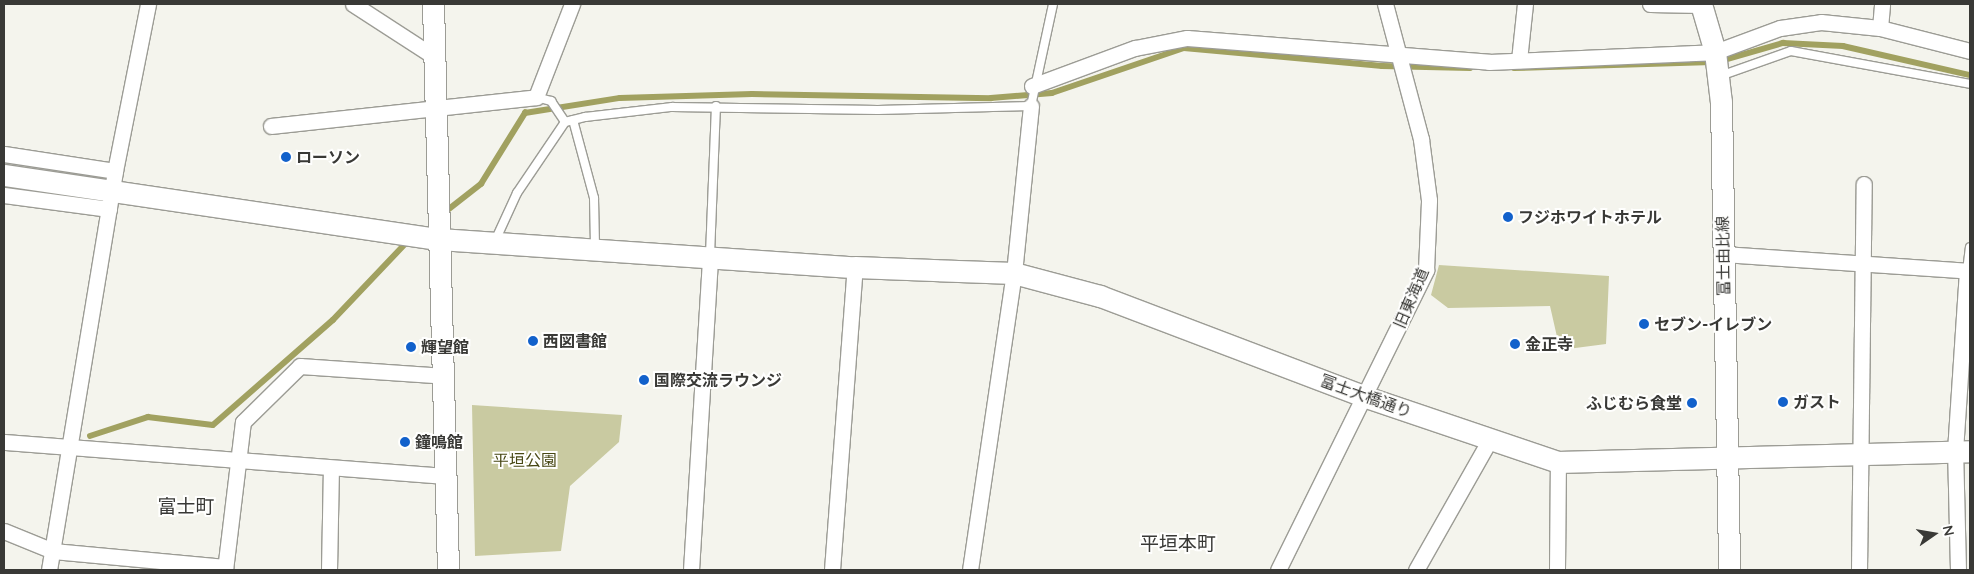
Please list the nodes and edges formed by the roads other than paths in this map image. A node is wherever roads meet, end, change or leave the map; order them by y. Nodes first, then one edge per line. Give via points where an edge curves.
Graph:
1 (148, 4) edge
2 (353, 4) edge
3 (433, 4) edge
4 (572, 4) edge
5 (1053, 4) edge
6 (1385, 4) edge
7 (1526, 4) edge
8 (1650, 4) edge
9 (1701, 4) edge
10 (1882, 4) edge
11 (1880, 28) junction
12 (1970, 51) edge
13 (433, 56) junction
14 (1397, 56) junction
15 (1519, 60) junction
16 (1717, 64) junction
17 (1970, 84) edge
18 (1032, 86) junction
19 (536, 97) junction
20 (436, 105) junction
21 (716, 106) junction
22 (1031, 106) junction
23 (569, 121) junction
24 (271, 126) dead end
25 (4, 154) edge
26 (4, 175) edge
27 (1864, 184) dead end
28 (112, 190) junction
29 (4, 194) edge
30 (439, 239) junction
31 (494, 241) junction
32 (595, 247) junction
33 (1970, 247) edge
34 (1723, 254) junction
35 (710, 255) junction
36 (1860, 262) junction
37 (855, 267) junction
38 (1969, 271) edge
39 (1014, 273) junction
40 (445, 376) junction
41 (1362, 396) junction
42 (1489, 441) junction
43 (4, 442) edge
44 (72, 446) junction
45 (1963, 451) edge
46 (1858, 453) junction
47 (1728, 456) junction
48 (240, 462) junction
49 (1558, 462) junction
50 (331, 470) junction
51 (448, 476) junction
52 (4, 531) edge
53 (53, 551) junction
54 (225, 568) edge
55 (49, 570) edge
56 (329, 570) edge
57 (448, 570) edge
58 (691, 570) edge
59 (832, 570) edge
60 (970, 570) edge
61 (1278, 570) edge
62 (1416, 570) edge
63 (1557, 570) edge
64 (1729, 570) edge
65 (1859, 570) edge
66 (1958, 570) edge

1 - 28 street
2 - 13 street
3 - 13 street
4 - 19 street
5 - 18 lane
6 - 14 street, 旧東海道
7 - 15 street
8 - 9 street
9 - 16 street, 富士由比線
10 - 11 street
11 - 12 street
11 - 16 street via 1813,23 1780,28
13 - 20 street
14 - 15 street
14 - 18 street via 1187,38 1135,48
14 - 41 street, 旧東海道 via 1421,139 1429,200 1426,270
15 - 16 street
16 - 17 lane via 1791,51
16 - 34 street, 富士由比線
18 - 22 lane
19 - 20 street
19 - 23 lane via 550,101
20 - 24 street
20 - 30 street
21 - 22 lane via 878,110
21 - 23 lane via 672,107
21 - 35 lane
22 - 39 street
23 - 31 lane via 516,193
23 - 32 lane via 594,198
25 - 28 street
26 - 28 street, 富士大橋通り
27 - 36 street
28 - 29 street
28 - 30 street, 富士大橋通り
28 - 44 street
30 - 31 street, 富士大橋通り
30 - 40 street
31 - 32 street, 富士大橋通り
32 - 35 street, 富士大橋通り
33 - 38 lane
34 - 36 street
34 - 47 street, 富士由比線
35 - 37 street, 富士大橋通り
35 - 58 street
36 - 38 street
36 - 46 street
37 - 39 street, 富士大橋通り
37 - 59 street
38 - 45 street
39 - 41 street, 富士大橋通り via 1100,296
39 - 60 street
40 - 48 street via 300,366 243,422
40 - 51 street
41 - 42 street, 富士大橋通り
41 - 61 street, 旧東海道
42 - 49 street, 富士大橋通り
42 - 62 street
43 - 44 street
44 - 48 street
44 - 53 street
45 - 46 street, 富士大橋通り
45 - 66 street
46 - 47 street, 富士大橋通り
46 - 65 street
47 - 49 street, 富士大橋通り
47 - 64 street, 富士由比線
48 - 50 street
48 - 54 street
49 - 63 street
50 - 51 street
50 - 56 street
51 - 57 street
52 - 53 street
53 - 54 street
53 - 55 street

